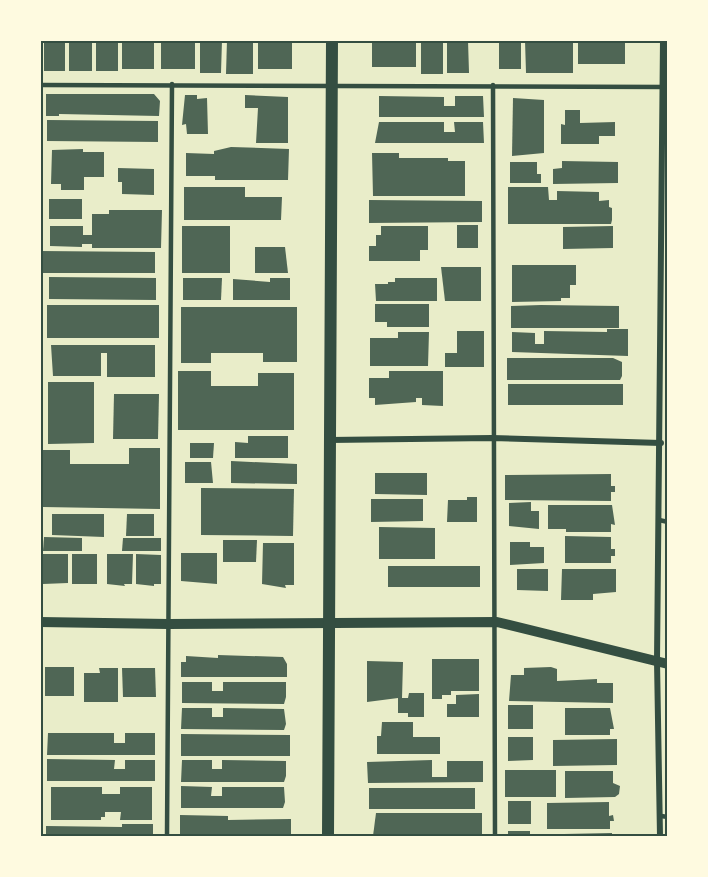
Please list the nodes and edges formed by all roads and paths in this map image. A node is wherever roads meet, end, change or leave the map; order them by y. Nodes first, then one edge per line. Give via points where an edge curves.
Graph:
1 (332, 40) edge
2 (663, 40) edge
3 (172, 84) junction
4 (40, 85) edge
5 (493, 85) junction
6 (332, 86) junction
7 (666, 87) edge
8 (664, 339) edge
9 (492, 438) junction
10 (329, 440) junction
11 (661, 443) junction
12 (659, 520) junction
13 (668, 522) edge
14 (40, 622) edge
15 (330, 622) junction
16 (496, 622) junction
17 (168, 624) junction
18 (662, 663) edge
19 (664, 817) edge
20 (167, 837) edge
21 (328, 837) edge
22 (495, 837) edge
23 (660, 837) edge

1 - 6 main road
2 - 7 street
3 - 4 lane
3 - 6 lane
3 - 17 lane
5 - 6 lane
5 - 7 lane
5 - 9 lane
6 - 10 main road
7 - 8 street
8 - 11 street
9 - 10 street
9 - 11 street
9 - 16 lane
10 - 15 main road
11 - 12 street
12 - 13 lane
12 - 18 street
14 - 17 street
15 - 16 street
15 - 17 street
15 - 21 main road
16 - 18 street
16 - 22 lane
17 - 20 lane
18 - 19 street
19 - 23 street

